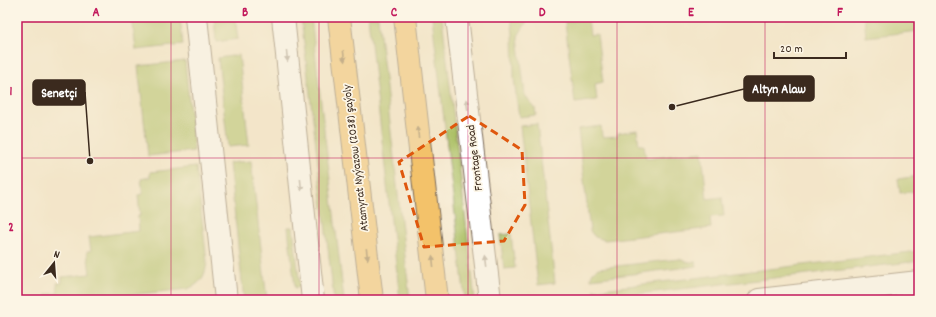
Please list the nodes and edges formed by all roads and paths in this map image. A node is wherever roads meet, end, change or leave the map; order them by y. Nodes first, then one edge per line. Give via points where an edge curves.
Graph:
1 (196, 17) edge
2 (283, 17) edge
3 (339, 17) edge
4 (405, 17) edge
5 (457, 17) edge
6 (919, 282) edge
7 (226, 300) edge
8 (314, 300) edge
9 (372, 300) edge
10 (437, 300) edge
11 (490, 300) edge
12 (759, 300) edge

1 - 7 street
2 -> 8 street
3 -> 9 main road, Atamyrat Nyýazow (2038) şaýoly
10 -> 4 main road
11 -> 5 street, Frontage Road
6 - 12 street

